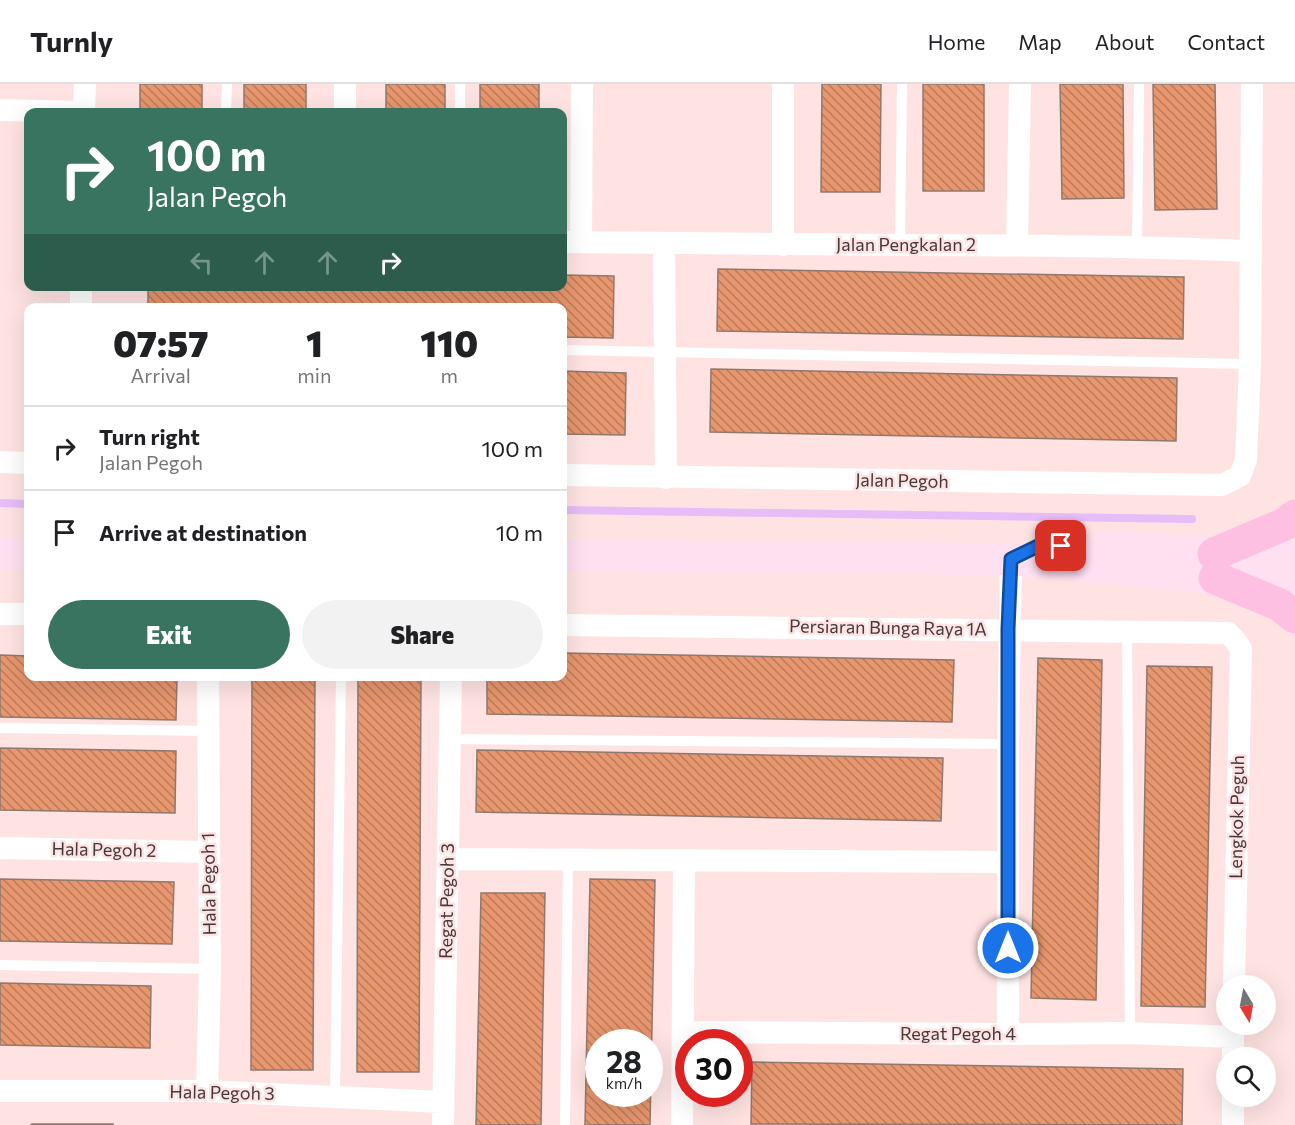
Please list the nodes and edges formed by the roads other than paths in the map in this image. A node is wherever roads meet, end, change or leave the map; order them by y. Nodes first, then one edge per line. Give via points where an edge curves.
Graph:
1 (85, 84) edge
2 (227, 84) edge
3 (345, 84) edge
4 (460, 84) edge
5 (582, 84) edge
6 (783, 84) edge
7 (902, 84) edge
8 (1020, 84) edge
9 (1139, 84) edge
10 (1252, 84) edge
11 (84, 108) edge
12 (226, 108) edge
13 (345, 108) edge
14 (460, 108) edge
15 (0, 110) edge
16 (24, 111) edge
17 (572, 242) edge
18 (664, 243) junction
19 (1017, 244) junction
20 (783, 245) junction
21 (900, 245) junction
22 (1137, 246) junction
23 (1249, 251) junction
24 (567, 350) edge
25 (664, 351) junction
26 (1250, 364) junction
27 (0, 462) edge
28 (24, 463) edge
29 (567, 475) edge
30 (666, 478) junction
31 (1295, 516) edge
32 (0, 553) edge
33 (24, 553) edge
34 (567, 556) edge
35 (1295, 557) edge
36 (1011, 559) junction
37 (1214, 566) junction
38 (1295, 588) edge
39 (0, 614) edge
40 (24, 614) edge
41 (1295, 617) edge
42 (567, 625) edge
43 (1008, 629) junction
44 (1127, 631) junction
45 (1241, 650) joint
46 (208, 681) edge
47 (341, 681) edge
48 (451, 681) edge
49 (0, 728) edge
50 (208, 731) junction
51 (449, 739) junction
52 (1008, 744) junction
53 (0, 848) edge
54 (208, 852) junction
55 (448, 859) junction
56 (568, 859) junction
57 (684, 860) junction
58 (1008, 862) junction
59 (0, 965) edge
60 (210, 969) junction
61 (1234, 975) edge
62 (683, 1029) edge
63 (753, 1032) edge
64 (1130, 1033) junction
65 (1008, 1034) junction
66 (1233, 1040) edge
67 (0, 1091) edge
68 (207, 1091) junction
69 (335, 1096) junction
70 (443, 1102) junction
71 (682, 1107) edge
72 (1233, 1107) edge
73 (443, 1125) edge
74 (565, 1125) edge
75 (682, 1125) edge
76 (1233, 1125) edge

1 - 11 street
2 - 12 lane
3 - 13 street
4 - 14 lane
5 - 17 street
6 - 20 street
7 - 21 lane
8 - 19 street
9 - 22 lane
10 - 23 street
15 - 16 street
17 - 18 street, Jalan Pengkalan 2
18 - 20 street, Jalan Pengkalan 2
18 - 25 street
19 - 21 street, Jalan Pengkalan 2
19 - 22 street, Jalan Pengkalan 2
20 - 21 street, Jalan Pengkalan 2
22 - 23 street, Jalan Pengkalan 2
23 - 26 street
24 - 25 lane
25 - 26 lane
25 - 30 street
26 - 30 street, Jalan Pegoh via 1246,460 1240,476 1222,485
27 - 28 street
29 - 30 street, Jalan Pegoh
31 - 37 main road
32 - 33 street
34 - 36 street
35 - 37 street
36 - 37 street via 1040,545 1102,546
36 - 43 street
37 - 38 street
37 - 41 main road
39 - 40 street
42 - 43 street, Persiaran Bunga Raya 1A
43 - 44 street, Persiaran Bunga Raya 1A
43 - 52 street
44 - 45 street, Persiaran Bunga Raya 1A via 1228,633
44 - 64 lane
45 - 61 street, Lengkok Peguh
46 - 50 street, Hala Pegoh 1
47 - 69 lane
48 - 51 street, Regat Pegoh 3
49 - 50 lane
50 - 54 street, Hala Pegoh 1
51 - 52 lane
51 - 55 street, Regat Pegoh 3
52 - 58 street
53 - 54 street, Hala Pegoh 2
54 - 60 street, Hala Pegoh 1
55 - 56 street
55 - 70 street, Regat Pegoh 3
56 - 57 street
56 - 74 lane
57 - 58 street
57 - 62 street
58 - 65 street
59 - 60 lane
60 - 68 street, Hala Pegoh 1
63 - 65 street, Regat Pegoh 4
64 - 65 street, Regat Pegoh 4
64 - 66 street, Regat Pegoh 4
67 - 68 street, Hala Pegoh 3
68 - 69 street, Hala Pegoh 3
69 - 70 street, Hala Pegoh 3
70 - 73 street, Regat Pegoh 3
71 - 75 street
72 - 76 street

